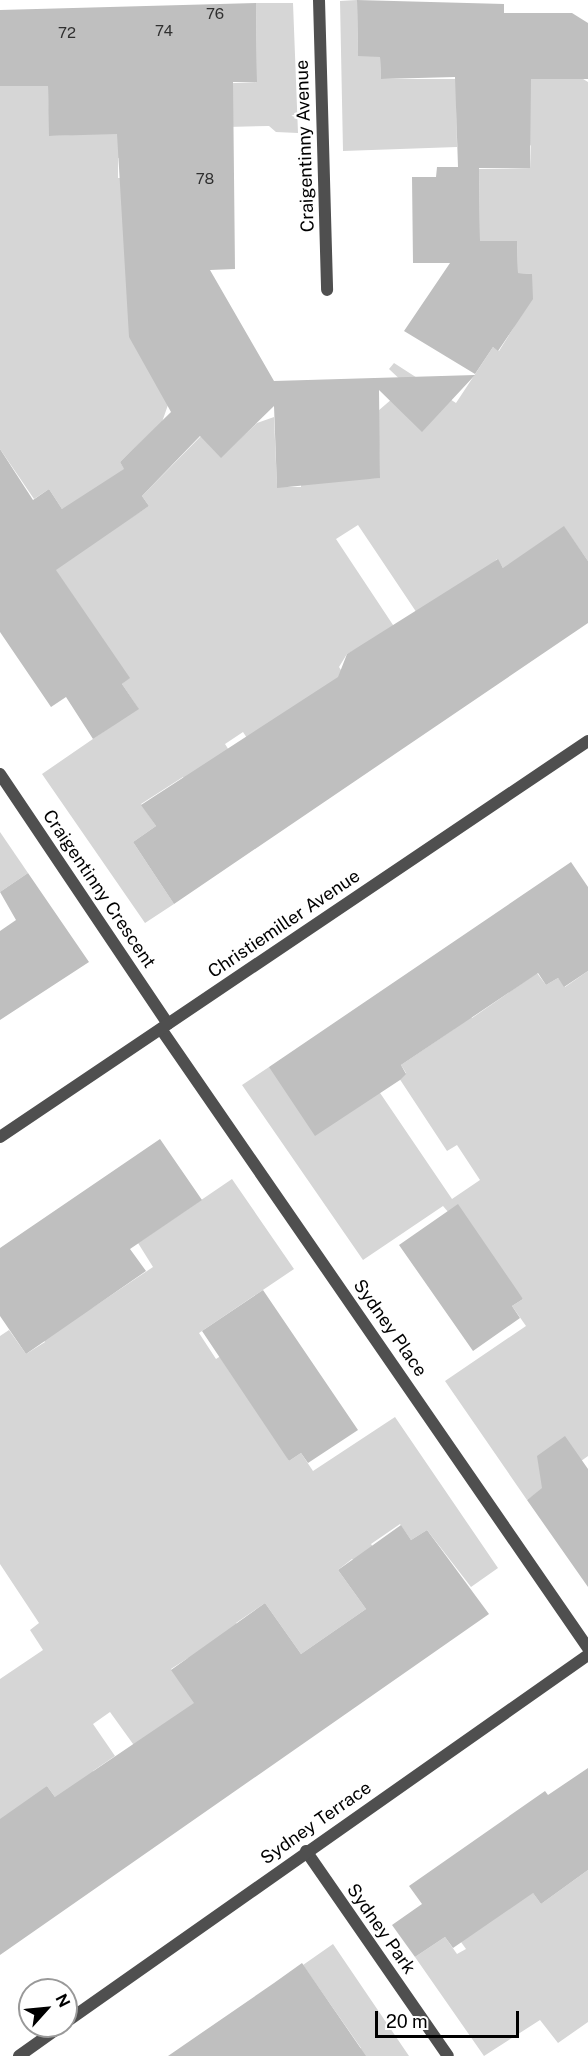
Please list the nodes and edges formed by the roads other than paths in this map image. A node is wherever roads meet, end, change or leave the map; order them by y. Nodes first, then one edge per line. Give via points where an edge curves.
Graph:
1 (319, 0) edge
2 (327, 290) dead end
3 (588, 741) edge
4 (0, 774) edge
5 (164, 1026) junction
6 (0, 1137) edge
7 (588, 1648) edge
8 (588, 1655) edge
9 (306, 1851) junction
10 (78, 2013) edge
11 (44, 2038) edge
12 (19, 2056) edge
13 (448, 2056) edge

1 - 2 street, Craigentinny Avenue
3 - 5 street, Christiemiller Avenue
4 - 5 street, Craigentinny Crescent
5 - 6 street, Christiemiller Avenue
5 - 7 street, Sydney Place
8 - 9 street, Sydney Terrace
9 - 10 street, Sydney Terrace
9 - 13 street, Sydney Park
11 - 12 street

